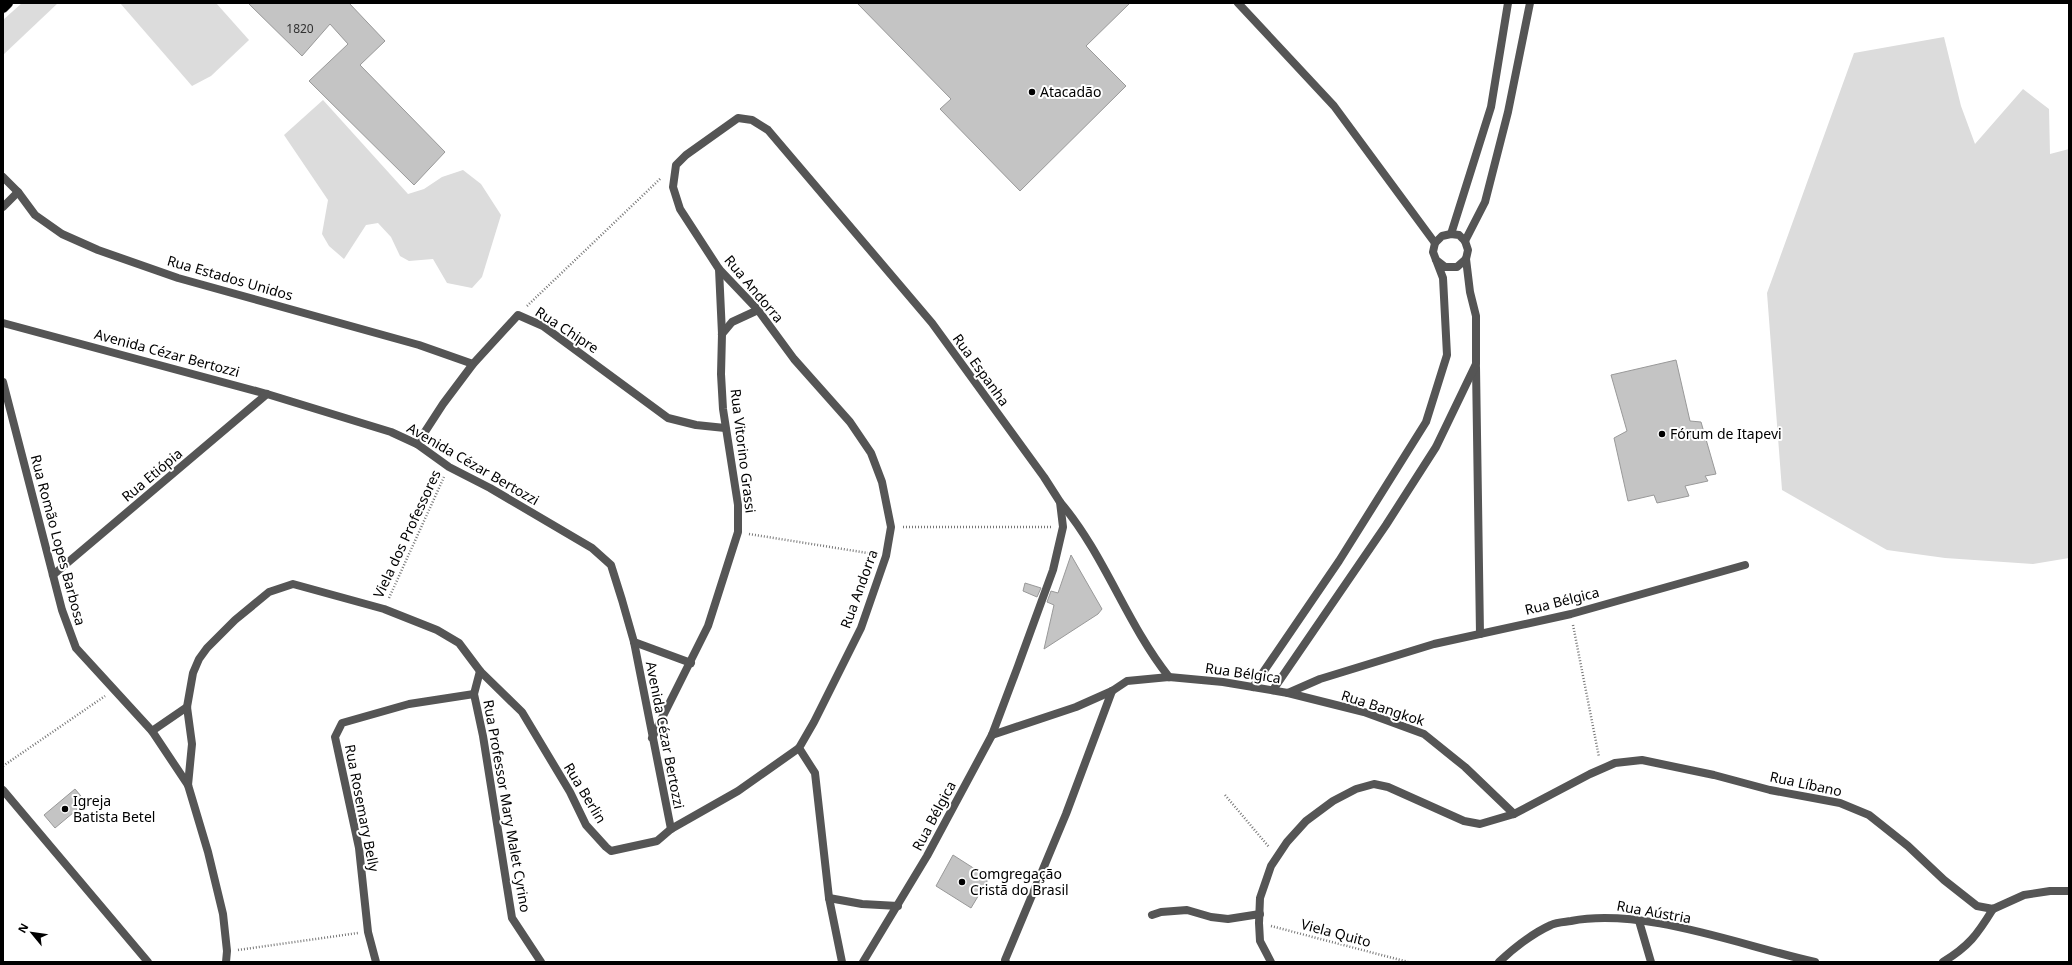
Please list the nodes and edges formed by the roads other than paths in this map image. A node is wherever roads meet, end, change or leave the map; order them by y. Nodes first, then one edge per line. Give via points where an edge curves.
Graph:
1 (8, 3) edge
2 (1238, 3) edge
3 (1508, 3) edge
4 (1530, 3) edge
5 (3, 8) edge
6 (701, 144) joint
7 (3, 177) edge
8 (18, 192) junction
9 (3, 207) edge
10 (1451, 234) junction
11 (1465, 241) junction
12 (1435, 243) junction
13 (1466, 259) junction
14 (1436, 260) junction
15 (719, 269) junction
16 (758, 310) junction
17 (3, 323) edge
18 (722, 334) junction
19 (473, 364) junction
20 (1476, 364) junction
21 (3, 382) edge
22 (267, 394) junction
23 (725, 428) junction
24 (418, 444) junction
25 (1060, 502) junction
26 (1745, 565) dead end
27 (53, 575) junction
28 (1480, 634) junction
29 (634, 642) junction
30 (690, 663) junction
31 (480, 671) junction
32 (1169, 677) junction
33 (1253, 687) junction
34 (1273, 690) junction
35 (1112, 691) junction
36 (1288, 693) junction
37 (474, 694) junction
38 (187, 707) junction
39 (152, 731) junction
40 (992, 735) junction
41 (652, 738) junction
42 (798, 748) junction
43 (188, 785) junction
44 (3, 790) edge
45 (1514, 814) junction
46 (670, 829) junction
47 (2069, 891) edge
48 (830, 898) junction
49 (898, 906) junction
50 (1993, 909) junction
51 (1260, 914) junction
52 (1152, 915) dead end
53 (1638, 921) junction
54 (1005, 961) edge
55 (148, 962) edge
56 (226, 962) edge
57 (376, 962) edge
58 (541, 962) edge
59 (842, 962) edge
60 (863, 962) edge
61 (1271, 962) edge
62 (1499, 962) edge
63 (1651, 962) edge
64 (1815, 962) edge
65 (1943, 962) edge

1 - 5 main road
2 - 12 street via 1334,106
3 - 10 street via 1491,107
4 - 11 street via 1508,112 1485,202
6 - 15 street, Rua Andorra via 676,165 673,187 680,209
6 - 25 street, Rua Espanha via 738,118 752,120 768,130 932,323
7 - 8 street, Rua Estados Unidos
8 - 9 street
8 - 19 street, Rua Estados Unidos via 35,216 62,234 98,250 178,278 419,345
10 - 11 street
10 - 12 street via 1442,236
11 - 13 street via 1468,250
12 - 14 street via 1433,252
13 - 14 street via 1457,267 1445,267
13 - 20 street via 1476,316
14 - 33 street via 1443,278 1448,355 1426,422 1339,562
15 - 16 street, Rua Andorra
15 - 18 street, Rua Vitorino Grassi
16 - 18 street via 732,322
16 - 42 street, Rua Andorra via 794,359 850,422 871,453 882,482 891,527 886,556 861,628 814,722
17 - 22 street, Avenida Cézar Bertozzi
18 - 23 street, Rua Vitorino Grassi via 720,374
19 - 23 street, Rua Chipre via 518,315 543,326 668,418 696,425
19 - 24 street, Rua Chipre via 443,404
20 - 28 street
20 - 34 street via 1436,447
21 - 27 street, Rua Romão Lopes Barbosa
22 - 24 street, Avenida Cézar Bertozzi via 391,432
22 - 27 street, Rua Etiópia
23 - 30 street, Rua Vitorino Grassi via 738,505 738,532 713,612
24 - 29 street, Avenida Cézar Bertozzi via 449,467 586,544 611,565
25 - 32 street via 1079,524 1152,656
25 - 40 street, Rua Espanha via 1062,527 1053,570
26 - 28 street, Rua Bélgica via 1571,614
27 - 39 street, Rua Romão Lopes Barbosa via 76,648
28 - 36 street, Rua Bélgica via 1411,651 1320,679
29 - 30 street
29 - 41 street, Avenida Cézar Bertozzi
30 - 41 street, Rua Vitorino Grassi
31 - 37 street
31 - 38 street, Rua Berlin via 459,643 437,630 384,609 293,584 269,592 235,620 199,659 193,673
31 - 46 street, Rua Berlin via 522,712 570,792 586,825 606,847 611,850 657,841
32 - 33 street, Rua Bélgica
32 - 35 street, Rua Bélgica via 1128,681
33 - 34 street, Rua Bélgica
34 - 36 street, Rua Bélgica
35 - 40 street, Rua Bélgica via 1046,718
35 - 54 street via 1066,814
36 - 45 street, Rua Bangkok via 1364,712 1424,734 1465,767
37 - 57 street, Rua Rosemary Belly via 409,704 342,723 335,737 359,848 368,932
37 - 58 street, Rua Professor Mary Malet Cyrino via 512,918
38 - 39 street
38 - 43 street, Rua Berlin via 192,744
39 - 43 street, Rua Romão Lopes Barbosa
40 - 49 street, Rua Bélgica
41 - 46 street, Avenida Cézar Bertozzi
42 - 46 street, Rua Berlin via 738,791
42 - 48 street via 815,773
43 - 56 street via 221,907
44 - 55 street
45 - 50 street, Rua Líbano via 1615,764 1642,760 1770,790 1840,803 1869,815 1961,894 1977,906
45 - 51 street, Rua Líbano via 1480,824 1464,821 1374,784 1356,789 1333,801 1306,821 1287,842 1272,866 1260,898
47 - 50 street via 2024,895
48 - 49 street via 862,904
48 - 59 street
49 - 60 street, Rua Bélgica
50 - 65 street via 1977,936 1962,950
51 - 52 street via 1228,919 1187,910
51 - 61 street, Rua Líbano via 1260,941
53 - 62 street, Rua Aústria via 1590,917 1552,925 1524,941
53 - 63 street
53 - 64 street, Rua Aústria via 1692,931

